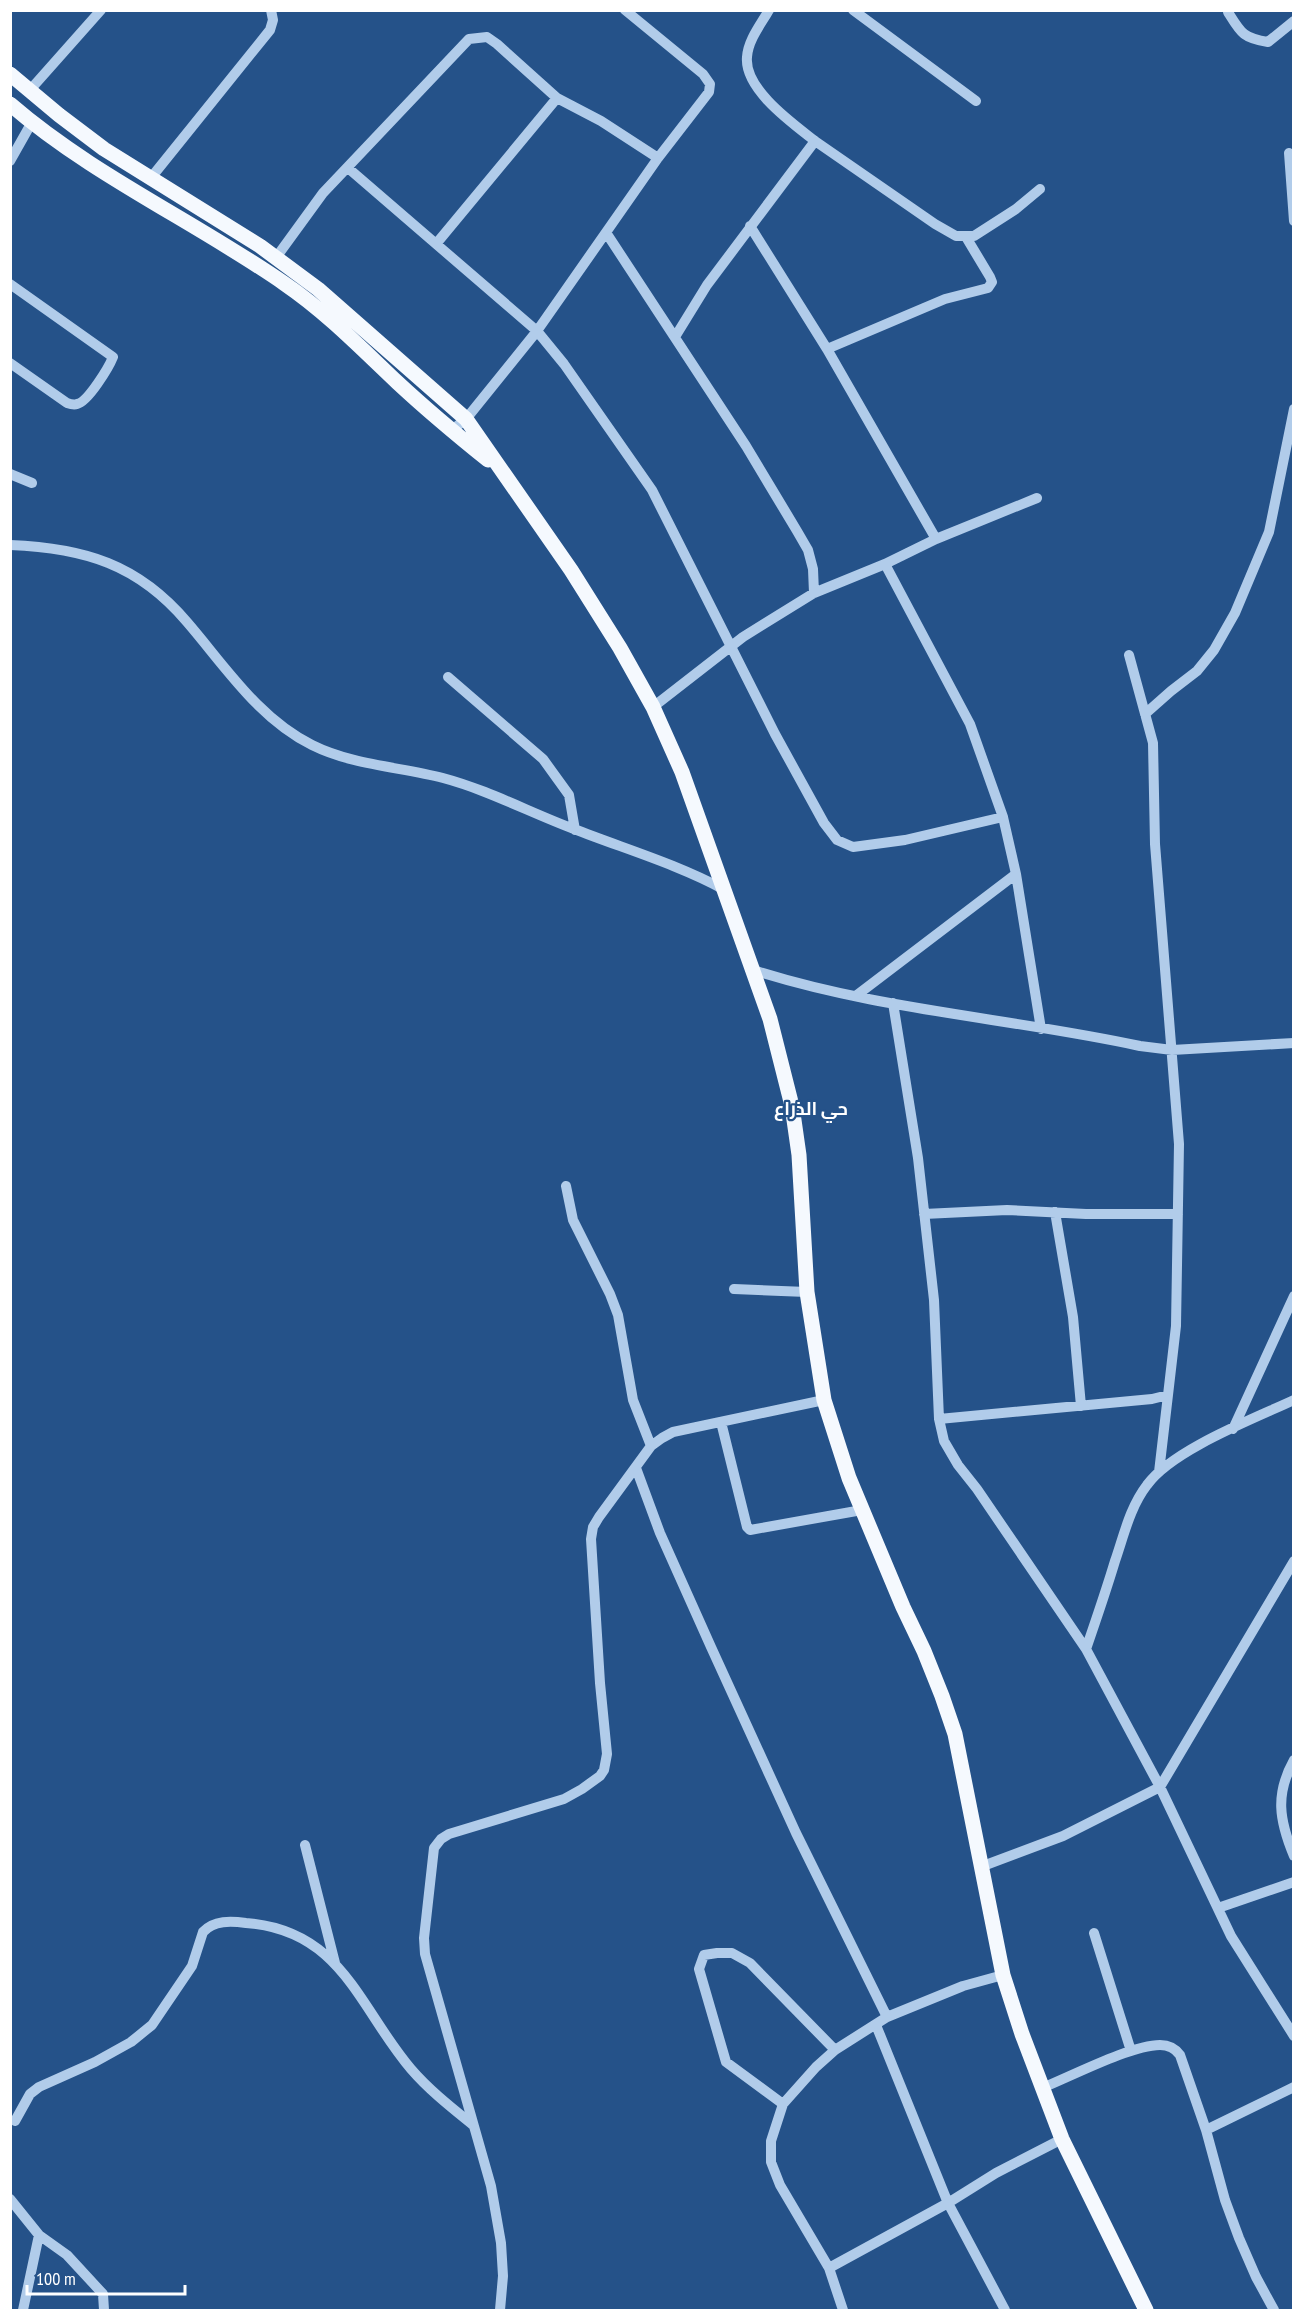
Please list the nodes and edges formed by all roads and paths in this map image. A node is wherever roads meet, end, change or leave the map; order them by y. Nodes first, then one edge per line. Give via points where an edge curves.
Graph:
1 (101, 10) edge
2 (271, 10) edge
3 (625, 10) edge
4 (769, 10) edge
5 (853, 10) edge
6 (1228, 12) edge
7 (1293, 21) edge
8 (10, 74) edge
9 (30, 90) junction
10 (557, 98) junction
11 (976, 101) dead end
12 (10, 104) edge
13 (32, 122) junction
14 (815, 141) junction
15 (1289, 153) dead end
16 (657, 158) junction
17 (10, 161) edge
18 (348, 168) junction
19 (150, 179) junction
20 (1040, 189) dead end
21 (1293, 221) edge
22 (750, 226) junction
23 (607, 234) junction
24 (966, 237) junction
25 (435, 244) junction
26 (274, 259) junction
27 (10, 284) edge
28 (537, 331) junction
29 (675, 337) junction
30 (827, 349) junction
31 (10, 363) edge
32 (1293, 409) edge
33 (466, 418) junction
34 (452, 430) junction
35 (502, 471) junction
36 (10, 474) edge
37 (32, 483) dead end
38 (1037, 498) dead end
39 (936, 539) junction
40 (10, 546) edge
41 (885, 564) junction
42 (814, 593) junction
43 (729, 647) junction
44 (1129, 655) dead end
45 (448, 677) dead end
46 (653, 707) junction
47 (1145, 714) junction
48 (1003, 817) junction
49 (575, 830) junction
50 (1016, 874) junction
51 (725, 890) junction
52 (750, 969) junction
53 (857, 995) junction
54 (893, 1003) junction
55 (1041, 1029) junction
56 (1293, 1043) edge
57 (1172, 1050) junction
58 (566, 1186) dead end
59 (1055, 1212) junction
60 (924, 1214) junction
61 (1178, 1214) junction
62 (734, 1289) dead end
63 (807, 1292) junction
64 (1293, 1296) edge
65 (1168, 1395) junction
66 (824, 1400) junction
67 (1293, 1400) edge
68 (1081, 1406) junction
69 (939, 1419) junction
70 (721, 1422) junction
71 (1233, 1429) junction
72 (651, 1446) junction
73 (636, 1468) junction
74 (1159, 1472) junction
75 (862, 1510) junction
76 (1293, 1561) edge
77 (1086, 1649) junction
78 (1293, 1760) edge
79 (1160, 1787) junction
80 (305, 1845) dead end
81 (1293, 1856) edge
82 (983, 1866) junction
83 (1293, 1882) edge
84 (1218, 1908) junction
85 (1094, 1933) dead end
86 (336, 1966) junction
87 (1003, 1975) junction
88 (887, 2017) junction
89 (876, 2025) junction
90 (1293, 2036) edge
91 (835, 2050) junction
92 (1131, 2051) junction
93 (1293, 2087) edge
94 (1042, 2088) junction
95 (783, 2104) junction
96 (12, 2121) edge
97 (473, 2126) junction
98 (1206, 2130) junction
99 (1062, 2139) junction
100 (10, 2199) edge
101 (948, 2203) junction
102 (39, 2235) junction
103 (829, 2268) junction
104 (23, 2310) edge
105 (104, 2310) edge
106 (500, 2310) edge
107 (843, 2310) edge
108 (1005, 2310) edge
109 (1146, 2310) edge
110 (1274, 2310) edge

1 - 9 street
2 - 19 street via 270,30
3 - 16 street via 710,84 709,92
4 - 14 street via 750,44 748,72 758,90
5 - 11 street
6 - 7 street via 1249,39 1268,42
8 - 9 main road
9 - 19 main road via 104,149
10 - 16 street
10 - 18 street via 487,37 469,39
10 - 25 street
12 - 13 main road
13 - 17 street
13 - 34 main road via 306,299
14 - 22 street
14 - 24 street via 935,224
15 - 21 street
16 - 23 street
18 - 25 street
18 - 26 street via 310,208
19 - 26 main road via 260,246
20 - 24 street via 986,229
22 - 29 street
22 - 30 street
23 - 28 street
23 - 29 street
24 - 30 street via 990,277 988,288 945,299
25 - 28 street
26 - 33 main road via 318,289
27 - 31 street via 113,357 97,384 77,404 67,403
28 - 33 street
28 - 43 street via 652,490
29 - 42 street via 802,540 813,569
30 - 39 street
32 - 47 street via 1269,532 1235,613 1214,651
33 - 34 street
33 - 35 main road
34 - 35 main road
35 - 46 main road via 572,570
36 - 37 street
38 - 39 street
39 - 41 street
40 - 49 street via 79,552 115,565 139,580 182,615 249,697 311,744 340,756 444,778
41 - 42 street
41 - 48 street via 970,724
42 - 43 street
43 - 46 street
43 - 48 street via 825,823 845,845 905,840
44 - 47 street
45 - 49 street via 543,759 569,795
46 - 51 main road via 682,772
47 - 57 street via 1153,743 1155,844
48 - 50 street
49 - 51 street via 694,874
50 - 53 street
50 - 55 street
51 - 52 main road
52 - 53 street
52 - 63 main road via 770,1019 792,1106 799,1155
53 - 54 street
54 - 55 street
54 - 60 street
55 - 57 street
56 - 57 street
57 - 61 street via 1179,1144
58 - 72 street via 573,1220 618,1316 633,1400
59 - 60 street
59 - 61 street
59 - 68 street via 1073,1317
60 - 69 street via 934,1300
61 - 65 street via 1176,1326
62 - 63 street
63 - 66 main road
64 - 71 street
65 - 68 street
65 - 74 street
66 - 70 street
66 - 75 main road via 837,1447
67 - 71 street
68 - 69 street
69 - 77 street via 944,1441 958,1465
70 - 72 street via 673,1432
70 - 75 street via 750,1530
71 - 74 street
72 - 73 street
73 - 88 street via 660,1533 796,1833
73 - 97 street via 599,1517 591,1539 607,1754 604,1770 564,1799 449,1834 432,1854 425,1954
74 - 77 street via 1136,1502
75 - 82 main road via 942,1696 962,1765
76 - 79 street
77 - 79 street
78 - 81 street via 1281,1790 1285,1830
79 - 82 street via 1063,1836
79 - 84 street
80 - 86 street
82 - 87 main road
83 - 84 street
84 - 90 street
85 - 92 street
86 - 96 street via 315,1945 294,1934 253,1923 213,1925 203,1932 192,1966 152,2025 95,2062 39,2087
86 - 97 street via 413,2071
87 - 88 street via 963,1986
87 - 94 main road
88 - 89 street
89 - 91 street
89 - 101 street
91 - 95 street
91 - 95 street via 750,1963 732,1953 704,1955 699,1969 726,2062
92 - 94 street
92 - 98 street via 1158,2045 1176,2050
93 - 98 street
94 - 99 main road
95 - 103 street via 774,2126 771,2162 780,2185
97 - 106 street via 499,2226 503,2269
98 - 110 street via 1239,2238
99 - 101 street
99 - 109 main road
100 - 102 street
101 - 103 street
101 - 108 street
102 - 104 street
102 - 105 street via 67,2255 94,2283 103,2294
103 - 107 street

